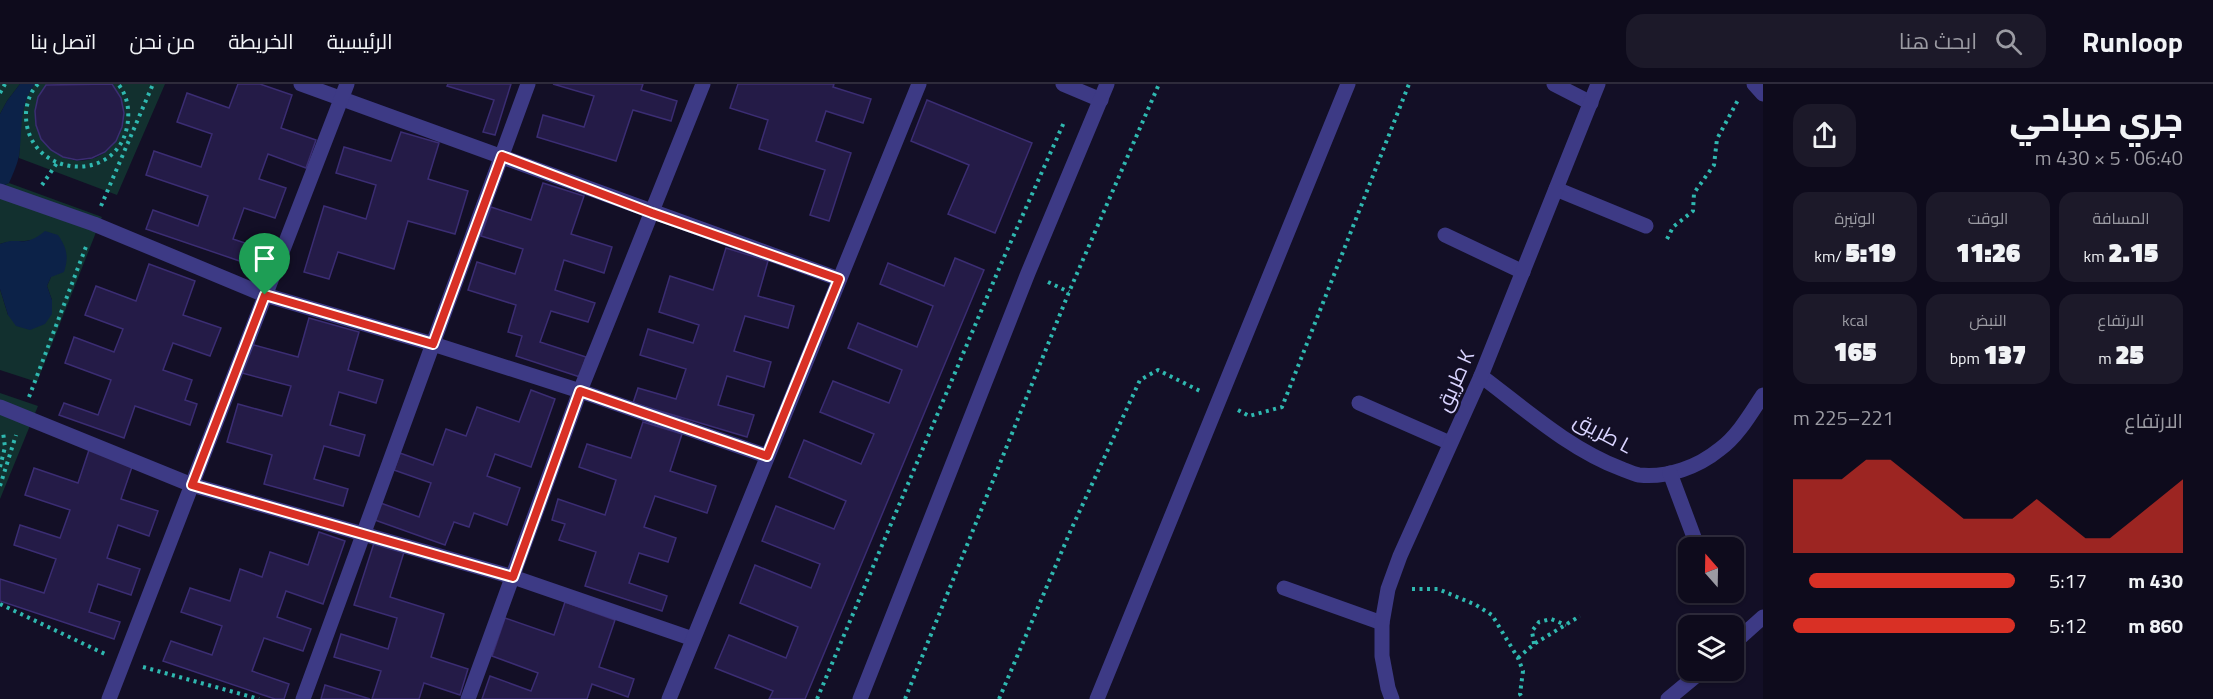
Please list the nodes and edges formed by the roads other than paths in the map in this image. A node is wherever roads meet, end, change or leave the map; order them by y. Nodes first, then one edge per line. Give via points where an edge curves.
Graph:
1 (301, 84) edge
2 (528, 84) edge
3 (703, 84) edge
4 (919, 84) edge
5 (1063, 84) edge
6 (1107, 84) edge
7 (1348, 84) edge
8 (1554, 84) edge
9 (1598, 84) edge
10 (1748, 88) edge
11 (344, 91) edge
12 (1763, 94) edge
13 (1101, 100) junction
14 (1591, 103) junction
15 (502, 156) junction
16 (1556, 189) junction
17 (0, 191) edge
18 (652, 213) junction
19 (1646, 226) dead end
20 (1445, 235) dead end
21 (1523, 272) junction
22 (839, 279) junction
23 (265, 295) junction
24 (433, 344) junction
25 (1481, 376) junction
26 (580, 391) junction
27 (1763, 396) edge
28 (1359, 403) dead end
29 (0, 407) edge
30 (1450, 443) junction
31 (767, 456) junction
32 (1670, 473) junction
33 (192, 485) junction
34 (363, 534) junction
35 (1694, 537) edge
36 (513, 577) junction
37 (1284, 588) dead end
38 (1762, 621) edge
39 (1382, 623) junction
40 (1744, 635) edge
41 (693, 639) junction
42 (1690, 681) edge
43 (1387, 695) edge
44 (109, 699) edge
45 (303, 699) edge
46 (468, 699) edge
47 (669, 699) edge
48 (860, 699) edge
49 (1097, 699) edge
50 (1668, 699) edge

1 - 11 street
2 - 15 street
3 - 18 street
4 - 22 street
5 - 13 street
6 - 13 street
7 - 49 street
8 - 14 street
9 - 14 street, طريق K
10 - 12 street
11 - 15 street
11 - 23 street
13 - 48 street via 1028,273
14 - 16 street, طريق K
15 - 18 street
15 - 24 street
16 - 19 street
16 - 21 street, طريق K
17 - 23 street via 94,224
18 - 22 street
18 - 26 street
20 - 21 street
21 - 25 street, طريق K
22 - 31 street
23 - 24 street
23 - 33 street
24 - 26 street
24 - 34 street
25 - 30 street, طريق K
25 - 32 street, طريق L via 1573,445 1606,463 1638,475
26 - 31 street
26 - 36 street
27 - 32 street, طريق L via 1722,448 1698,464
28 - 30 street
29 - 33 street
30 - 39 street, طريق K via 1388,589
31 - 41 street
32 - 35 street
33 - 34 street
33 - 44 street
34 - 36 street
34 - 45 street
36 - 41 street
36 - 46 street
37 - 39 street
38 - 40 street
39 - 43 street, طريق K
41 - 47 street
42 - 50 street

